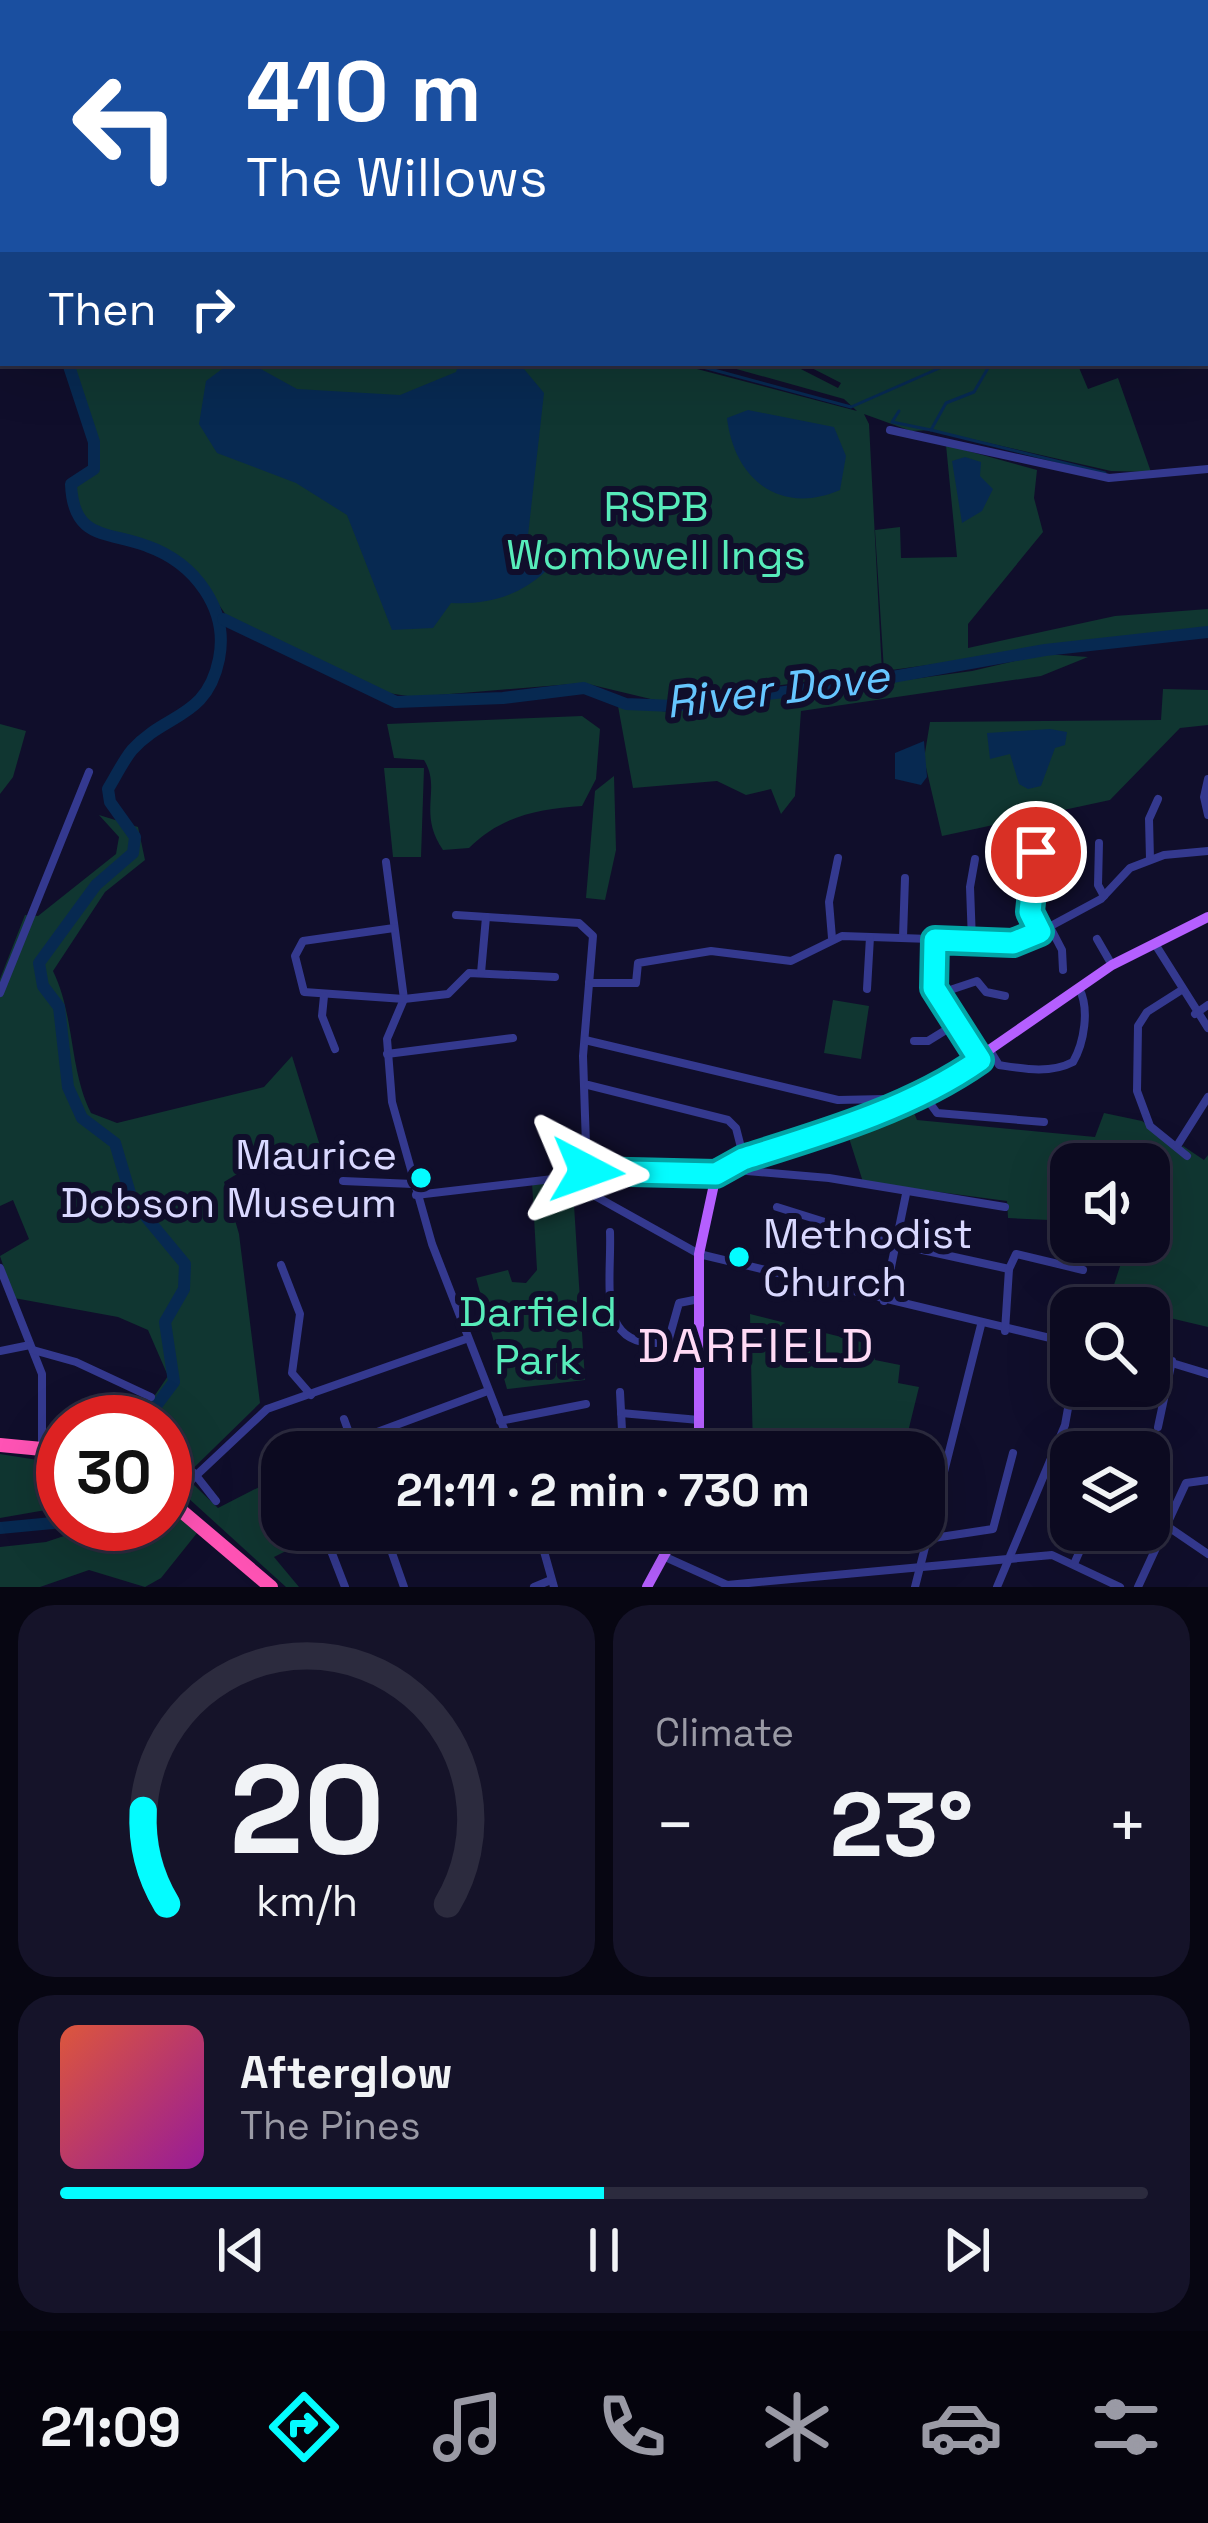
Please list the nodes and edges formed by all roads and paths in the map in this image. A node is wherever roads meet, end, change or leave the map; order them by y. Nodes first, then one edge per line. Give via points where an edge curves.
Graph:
1 (890, 430) dead end
2 (1208, 470) edge
3 (89, 772) dead end
4 (1208, 779) edge
5 (1158, 799) dead end
6 (1208, 815) edge
7 (1099, 843) dead end
8 (1208, 851) edge
9 (1036, 852) dead end
10 (838, 858) dead end
11 (976, 859) dead end
12 (1150, 859) junction
13 (386, 862) dead end
14 (905, 878) dead end
15 (1104, 896) junction
16 (456, 915) dead end
17 (1208, 916) edge
18 (486, 917) junction
19 (394, 928) junction
20 (1045, 929) junction
21 (870, 937) junction
22 (903, 937) junction
23 (832, 938) junction
24 (1097, 939) dead end
25 (935, 940) junction
26 (972, 941) junction
27 (1154, 942) junction
28 (1060, 963) dead end
29 (1112, 965) junction
30 (481, 973) junction
31 (555, 977) dead end
32 (589, 983) junction
33 (1079, 988) junction
34 (867, 989) dead end
35 (1180, 991) junction
36 (0, 993) edge
37 (938, 994) junction
38 (324, 996) junction
39 (1005, 996) dead end
40 (404, 999) junction
41 (1208, 1005) edge
42 (1195, 1014) junction
43 (954, 1025) junction
44 (1208, 1028) edge
45 (513, 1038) dead end
46 (585, 1040) junction
47 (914, 1041) dead end
48 (335, 1049) dead end
49 (387, 1054) junction
50 (986, 1056) junction
51 (588, 1085) junction
52 (924, 1095) junction
53 (1208, 1097) edge
54 (888, 1107) junction
55 (1044, 1123) dead end
56 (1177, 1147) junction
57 (1186, 1156) dead end
58 (740, 1161) junction
59 (587, 1174) junction
60 (716, 1174) junction
61 (561, 1177) junction
62 (343, 1181) dead end
63 (415, 1190) junction
64 (906, 1193) junction
65 (777, 1207) dead end
66 (1005, 1207) dead end
67 (610, 1232) dead end
68 (895, 1244) junction
69 (699, 1254) junction
70 (281, 1265) dead end
71 (0, 1268) edge
72 (1009, 1269) junction
73 (1083, 1270) dead end
74 (699, 1299) junction
75 (884, 1300) junction
76 (981, 1325) junction
77 (1005, 1331) junction
78 (466, 1339) junction
79 (1050, 1339) edge
80 (32, 1347) junction
81 (0, 1351) edge
82 (1172, 1361) joint
83 (1208, 1374) edge
84 (485, 1392) junction
85 (620, 1392) dead end
86 (43, 1395) edge
87 (147, 1395) edge
88 (311, 1395) junction
89 (586, 1404) dead end
90 (1068, 1407) edge
91 (621, 1413) junction
92 (344, 1419) dead end
93 (699, 1420) junction
94 (500, 1421) junction
95 (1159, 1427) dead end
96 (622, 1430) dead end
97 (349, 1431) edge
98 (380, 1431) edge
99 (504, 1431) edge
100 (699, 1431) edge
101 (0, 1445) edge
102 (36, 1448) edge
103 (1013, 1453) dead end
104 (945, 1468) edge
105 (194, 1472) joint
106 (1208, 1480) edge
107 (216, 1501) dead end
108 (1170, 1513) edge
109 (192, 1519) edge
110 (1170, 1528) edge
111 (945, 1537) edge
112 (330, 1551) edge
113 (391, 1551) edge
114 (543, 1551) edge
115 (666, 1551) edge
116 (923, 1551) edge
117 (1080, 1551) edge
118 (1153, 1551) edge
119 (1208, 1554) edge
120 (663, 1556) junction
121 (1009, 1559) junction
122 (1074, 1564) junction
123 (918, 1567) junction
124 (552, 1584) edge
125 (271, 1587) edge
126 (345, 1587) edge
127 (404, 1587) edge
128 (534, 1587) edge
129 (647, 1587) edge
130 (915, 1587) edge
131 (997, 1587) edge
132 (1120, 1587) edge
133 (1138, 1587) edge

1 - 2 street via 1109,478
3 - 36 street
4 - 6 street
5 - 12 street via 1149,819
7 - 15 street
8 - 12 street
9 - 20 street via 1030,912
10 - 23 street
11 - 26 street
12 - 15 street
13 - 19 street
14 - 22 street
15 - 20 street
16 - 18 street
17 - 27 main road
18 - 30 street
18 - 32 street via 579,923 592,935
19 - 38 street via 296,947 304,992
19 - 40 street
20 - 26 street via 1021,942
20 - 28 street
21 - 22 street
21 - 23 street
21 - 34 street via 861,969
22 - 25 street
23 - 32 street via 790,961 693,951 638,963 636,983
24 - 29 street
25 - 26 street
25 - 37 street
27 - 29 main road
27 - 35 street
29 - 33 main road
30 - 31 street
30 - 40 street via 461,978 448,994
32 - 46 street
33 - 50 main road
33 - 50 street via 1083,1033 1067,1066 1023,1069
35 - 42 street
35 - 56 street via 1138,1026 1142,1109
37 - 39 street via 976,981
37 - 43 street
38 - 40 street
38 - 48 street via 322,1016
40 - 49 street
41 - 42 street
42 - 44 street
43 - 47 street
43 - 50 street
45 - 49 street
46 - 51 street
46 - 54 street via 838,1100 885,1100
49 - 63 street
50 - 52 main road
51 - 58 street via 728,1120
51 - 59 street
52 - 54 main road
52 - 55 street via 937,1113
53 - 56 street
54 - 58 main road
56 - 57 street
58 - 60 main road
58 - 64 street via 747,1172
59 - 60 street
59 - 61 street
60 - 69 main road
61 - 63 street
61 - 69 street
62 - 63 street
63 - 78 street
64 - 66 street
64 - 68 street
65 - 68 street
67 - 74 street via 613,1321 624,1338 668,1342 679,1303
68 - 72 street
68 - 75 street
69 - 74 main road
69 - 75 street
70 - 88 street via 300,1314 292,1373
71 - 80 street
72 - 73 street via 1016,1254 1027,1253
72 - 77 street
74 - 93 main road
75 - 76 street
76 - 77 street
76 - 104 street
77 - 79 street
78 - 84 street
78 - 88 street
80 - 81 street
80 - 86 street
80 - 87 street
82 - 83 street
82 - 95 street
84 - 94 street
84 - 98 street
85 - 91 street
88 - 105 street via 267,1409
89 - 94 street
90 - 121 street
91 - 93 street
91 - 96 street
92 - 97 street
93 - 100 main road
94 - 99 street
101 - 102 highway
103 - 111 street via 993,1529
105 - 107 street
106 - 108 street via 1186,1483
109 - 125 highway
110 - 119 street
112 - 126 street
113 - 127 street
114 - 124 street
115 - 120 main road
116 - 123 street
117 - 122 street
118 - 133 street
120 - 123 street via 727,1585
120 - 129 main road
121 - 122 street via 1052,1556
121 - 123 street
121 - 131 street
122 - 132 street
123 - 130 street
124 - 128 street

